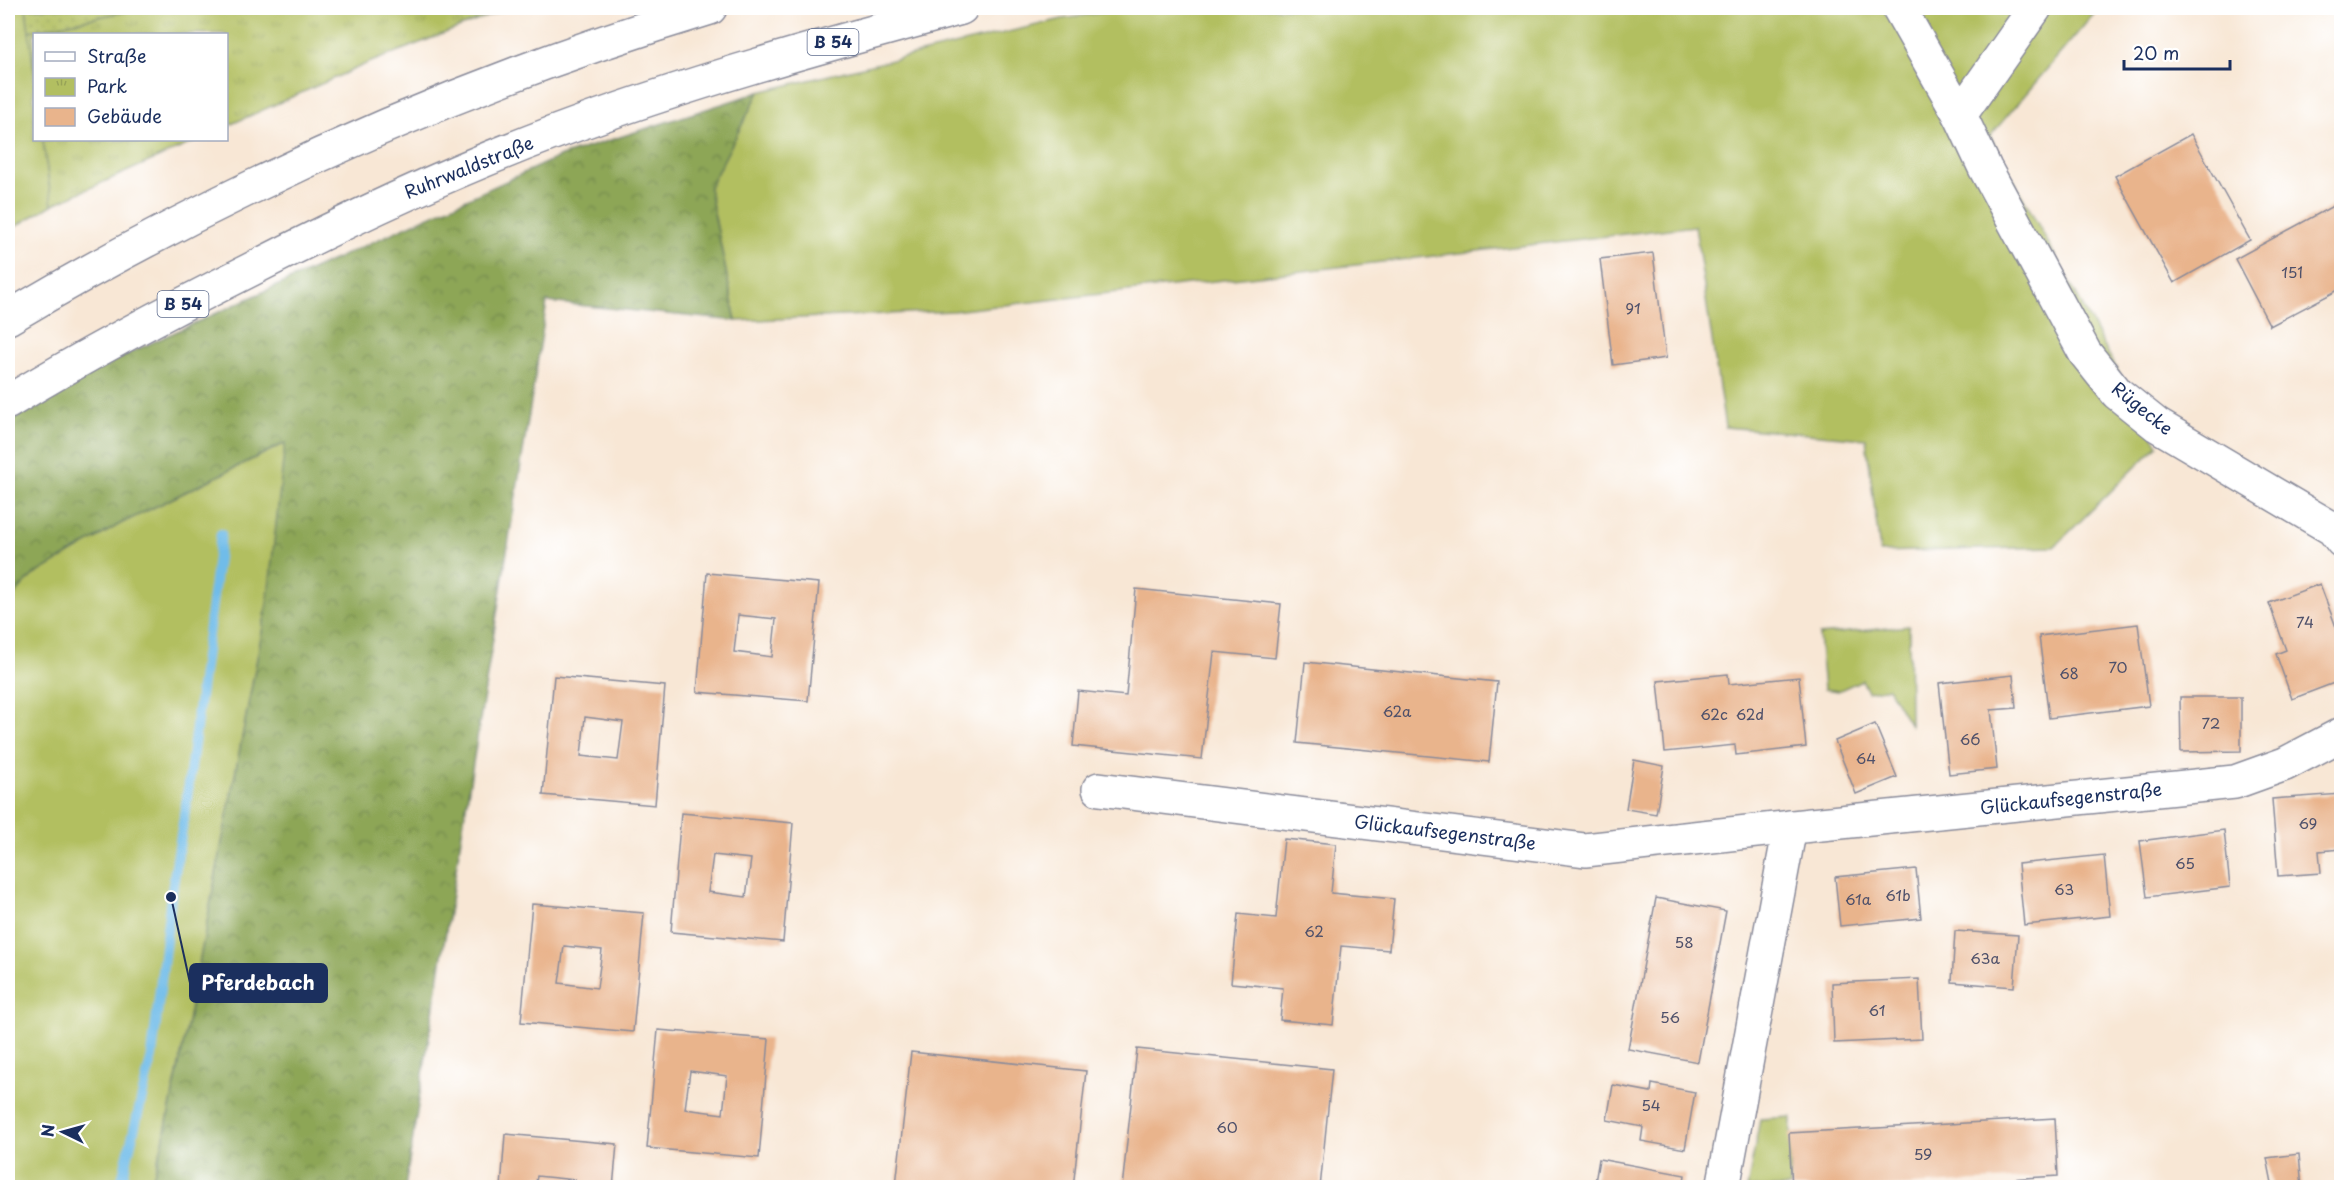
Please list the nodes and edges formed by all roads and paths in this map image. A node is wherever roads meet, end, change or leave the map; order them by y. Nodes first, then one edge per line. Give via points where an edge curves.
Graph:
1 (711, 8) edge
2 (961, 8) edge
3 (1899, 8) edge
4 (2035, 8) edge
5 (1960, 115) junction
6 (8, 318) edge
7 (8, 402) edge
8 (2342, 541) edge
9 (2342, 734) edge
10 (1099, 789) dead end
11 (1790, 827) junction
12 (1723, 1188) edge

1 - 6 main road via 624,34 324,152 144,242
2 - 7 main road, Ruhrwaldstraße / B 54 via 705,80 552,133 436,180 189,301
3 - 5 main road, Rügecke
4 - 5 main road
5 - 8 main road, Rügecke via 2085,353 2117,393 2157,425 2333,529
9 - 11 main road, Glückaufsegenstraße via 2285,764 2235,782
10 - 11 main road, Glückaufsegenstraße via 1585,850
11 - 12 main road

